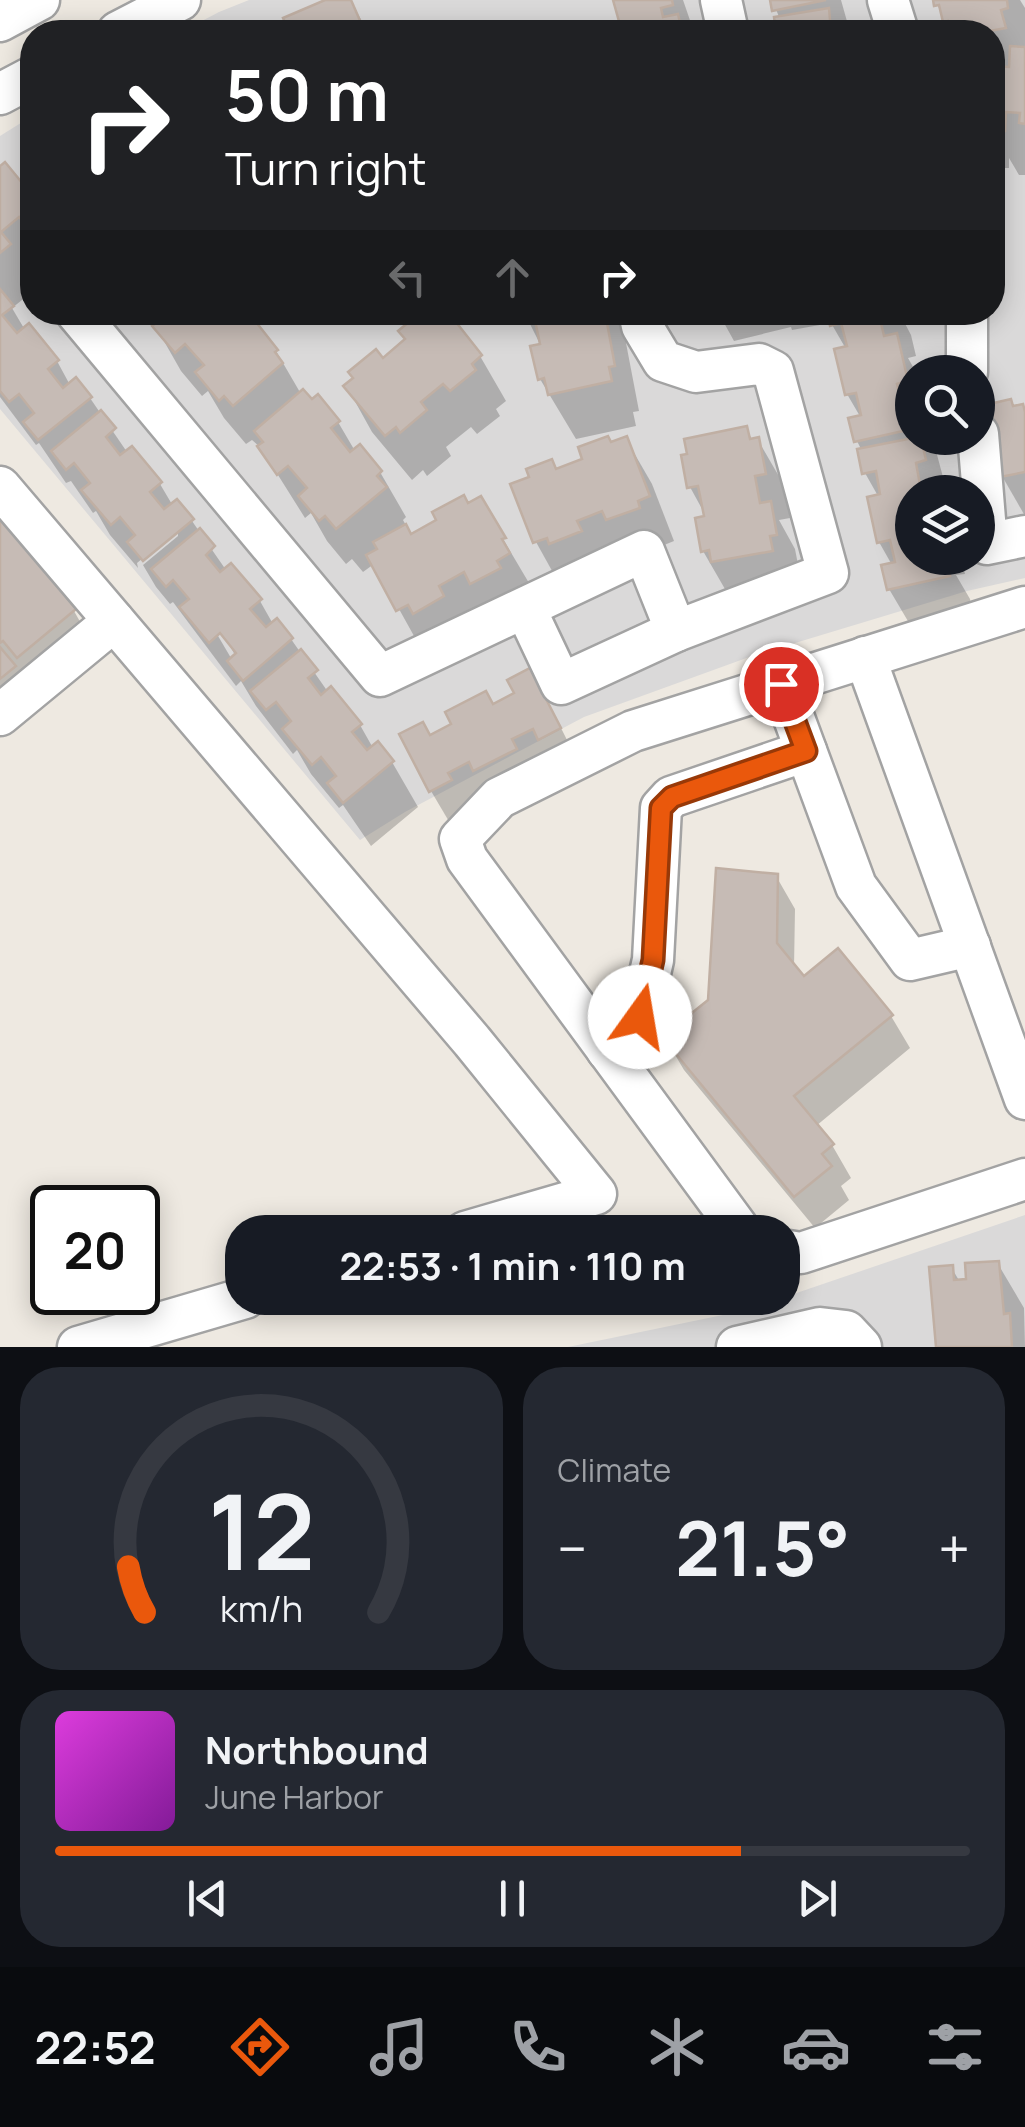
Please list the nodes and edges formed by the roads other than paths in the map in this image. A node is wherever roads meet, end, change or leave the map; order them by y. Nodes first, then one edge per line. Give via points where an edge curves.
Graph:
1 (39, 0) edge
2 (180, 0) edge
3 (0, 20) edge
4 (141, 20) edge
5 (87, 325) edge
6 (642, 325) edge
7 (967, 325) edge
8 (967, 355) edge
9 (980, 455) edge
10 (0, 487) edge
11 (1025, 536) edge
12 (1025, 607) edge
13 (525, 608) junction
14 (114, 621) junction
15 (676, 631) junction
16 (865, 656) junction
17 (781, 684) junction
18 (0, 715) edge
19 (806, 751) junction
20 (970, 946) junction
21 (608, 1050) junction
22 (1025, 1099) edge
23 (1025, 1179) edge
24 (524, 1215) edge
25 (729, 1215) edge
26 (800, 1253) edge
27 (225, 1304) edge
28 (78, 1347) edge
29 (737, 1347) edge
30 (861, 1347) edge

1 - 3 street
2 - 4 street
5 - 13 street via 380,676
6 - 15 street via 663,361 696,372 759,364 773,371 828,573
7 - 8 street
9 - 11 street via 987,544
10 - 14 street
12 - 16 street
13 - 15 street via 560,684
13 - 15 street via 644,551
14 - 18 street
14 - 24 street via 596,1194
16 - 17 street
16 - 20 street
17 - 19 street
17 - 21 street via 633,731 498,798 460,839 467,859
19 - 20 street via 856,886 910,960
19 - 21 street via 672,797 661,808 653,960 640,1017
20 - 22 street
21 - 25 street
23 - 26 street
27 - 28 street
29 - 30 street via 820,1328 846,1331

